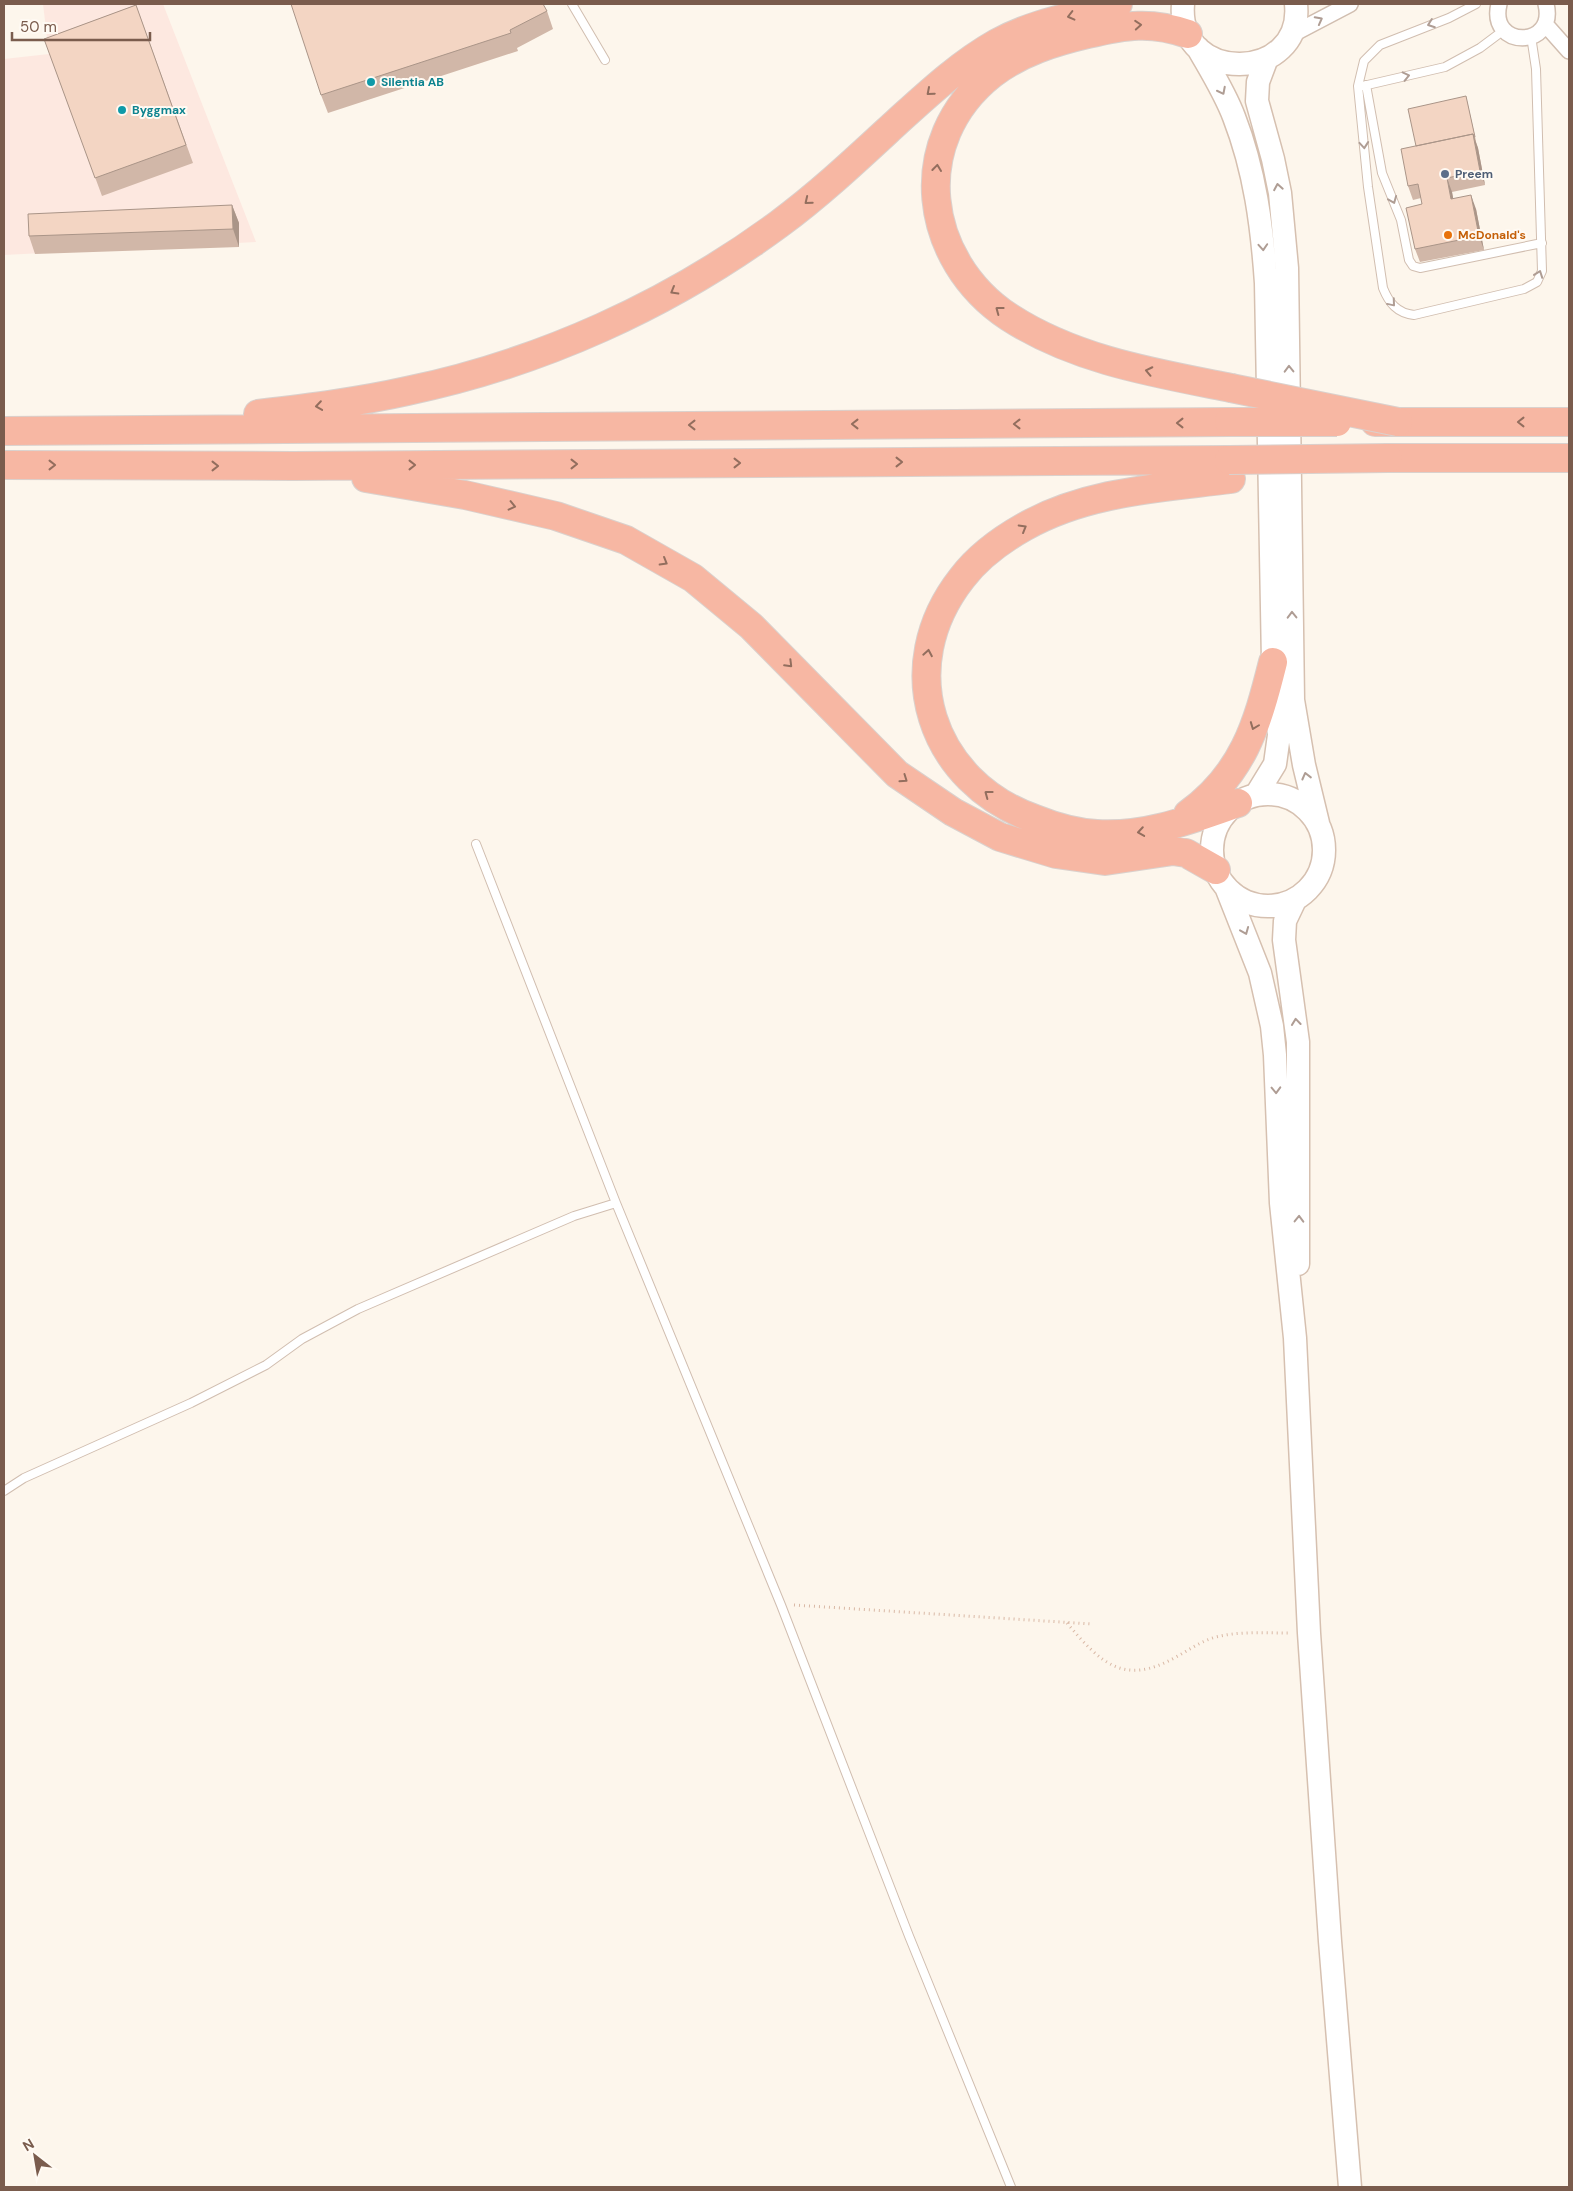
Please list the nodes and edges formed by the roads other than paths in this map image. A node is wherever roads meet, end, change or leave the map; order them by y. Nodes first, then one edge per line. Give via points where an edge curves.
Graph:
1 (572, 4) edge
2 (1118, 4) edge
3 (1183, 4) edge
4 (1296, 4) edge
5 (1350, 4) edge
6 (1476, 4) edge
7 (1499, 4) edge
8 (1546, 4) edge
9 (1546, 24) junction
10 (1504, 30) junction
11 (1289, 36) junction
12 (1531, 36) junction
13 (1193, 41) junction
14 (1569, 51) edge
15 (1267, 58) junction
16 (605, 60) dead end
17 (1362, 86) junction
18 (1542, 243) junction
19 (1386, 422) junction
20 (1569, 422) edge
21 (134, 430) junction
22 (4, 431) edge
23 (1569, 458) edge
24 (4, 465) edge
25 (293, 466) junction
26 (1230, 470) junction
27 (1273, 662) junction
28 (1247, 799) junction
29 (1318, 823) junction
30 (1173, 826) junction
31 (476, 844) dead end
32 (1221, 878) junction
33 (1294, 900) junction
34 (616, 1203) junction
35 (1295, 1338) junction
36 (4, 1491) edge
37 (1011, 2187) edge
38 (1350, 2187) edge

1 - 16 lane
2 -> 21 highway via 1037,25 996,43 931,91 780,223 708,272 616,322 527,358 407,391 299,409
3 - 13 main road via 1183,16
4 - 11 main road via 1296,17
11 -> 5 street
6 -> 17 lane via 1380,45 1364,61
7 - 10 street via 1497,12
8 - 9 street
9 - 12 street
9 - 14 street
10 - 12 street via 1512,36
17 -> 10 lane via 1445,67
11 - 15 main road
12 - 18 lane via 1536,69
13 - 15 main road via 1206,55 1226,64 1247,65
19 -> 13 highway, bridge via 1137,369 1058,343 1009,317 976,289 953,257 944,238 936,199 938,159 952,122 977,88 1009,63 1048,44 1133,25 1164,26
13 -> 27 main road via 1226,100 1243,143 1252,172 1263,240
29 -> 15 main road via 1293,700 1286,251 1273,159 1257,101 1258,82
17 -> 18 lane via 1382,172 1401,220 1408,260 1413,266 1420,268
17 -> 18 lane via 1368,187 1383,288 1396,309 1414,315 1524,289 1537,282 1542,271
20 -> 19 highway
19 -> 21 highway, bridge
21 - 22 highway
23 - 26 highway, bridge via 1478,458
24 -> 25 highway
25 -> 26 highway
25 -> 32 highway via 465,495 556,516 626,540 693,578 743,620 897,774 953,812 1000,837 1056,854 1105,861 1174,851 1186,853
30 -> 26 highway via 1118,834 1076,832 1027,817 987,795 952,760 940,740 926,696 925,672 935,624 962,577 979,559 1025,527 1051,514 1108,497
27 - 28 main road via 1279,751 1275,764
27 -> 30 highway via 1258,716 1230,775 1198,807
28 - 29 main road via 1272,794 1288,797 1302,805
28 - 30 highway
28 - 32 main road via 1224,815 1215,833 1212,852
29 - 33 main road via 1324,842 1321,871 1310,888
31 - 34 lane
32 - 33 main road via 1240,899 1258,905 1276,906
32 -> 35 main road via 1260,973 1272,1026 1282,1221
35 -> 33 main road via 1300,1207 1299,1050 1284,940 1285,921
34 - 36 lane via 574,1216 358,1309 302,1339 266,1365 241,1378 24,1478
34 - 37 lane
35 - 38 main road via 1309,1633

